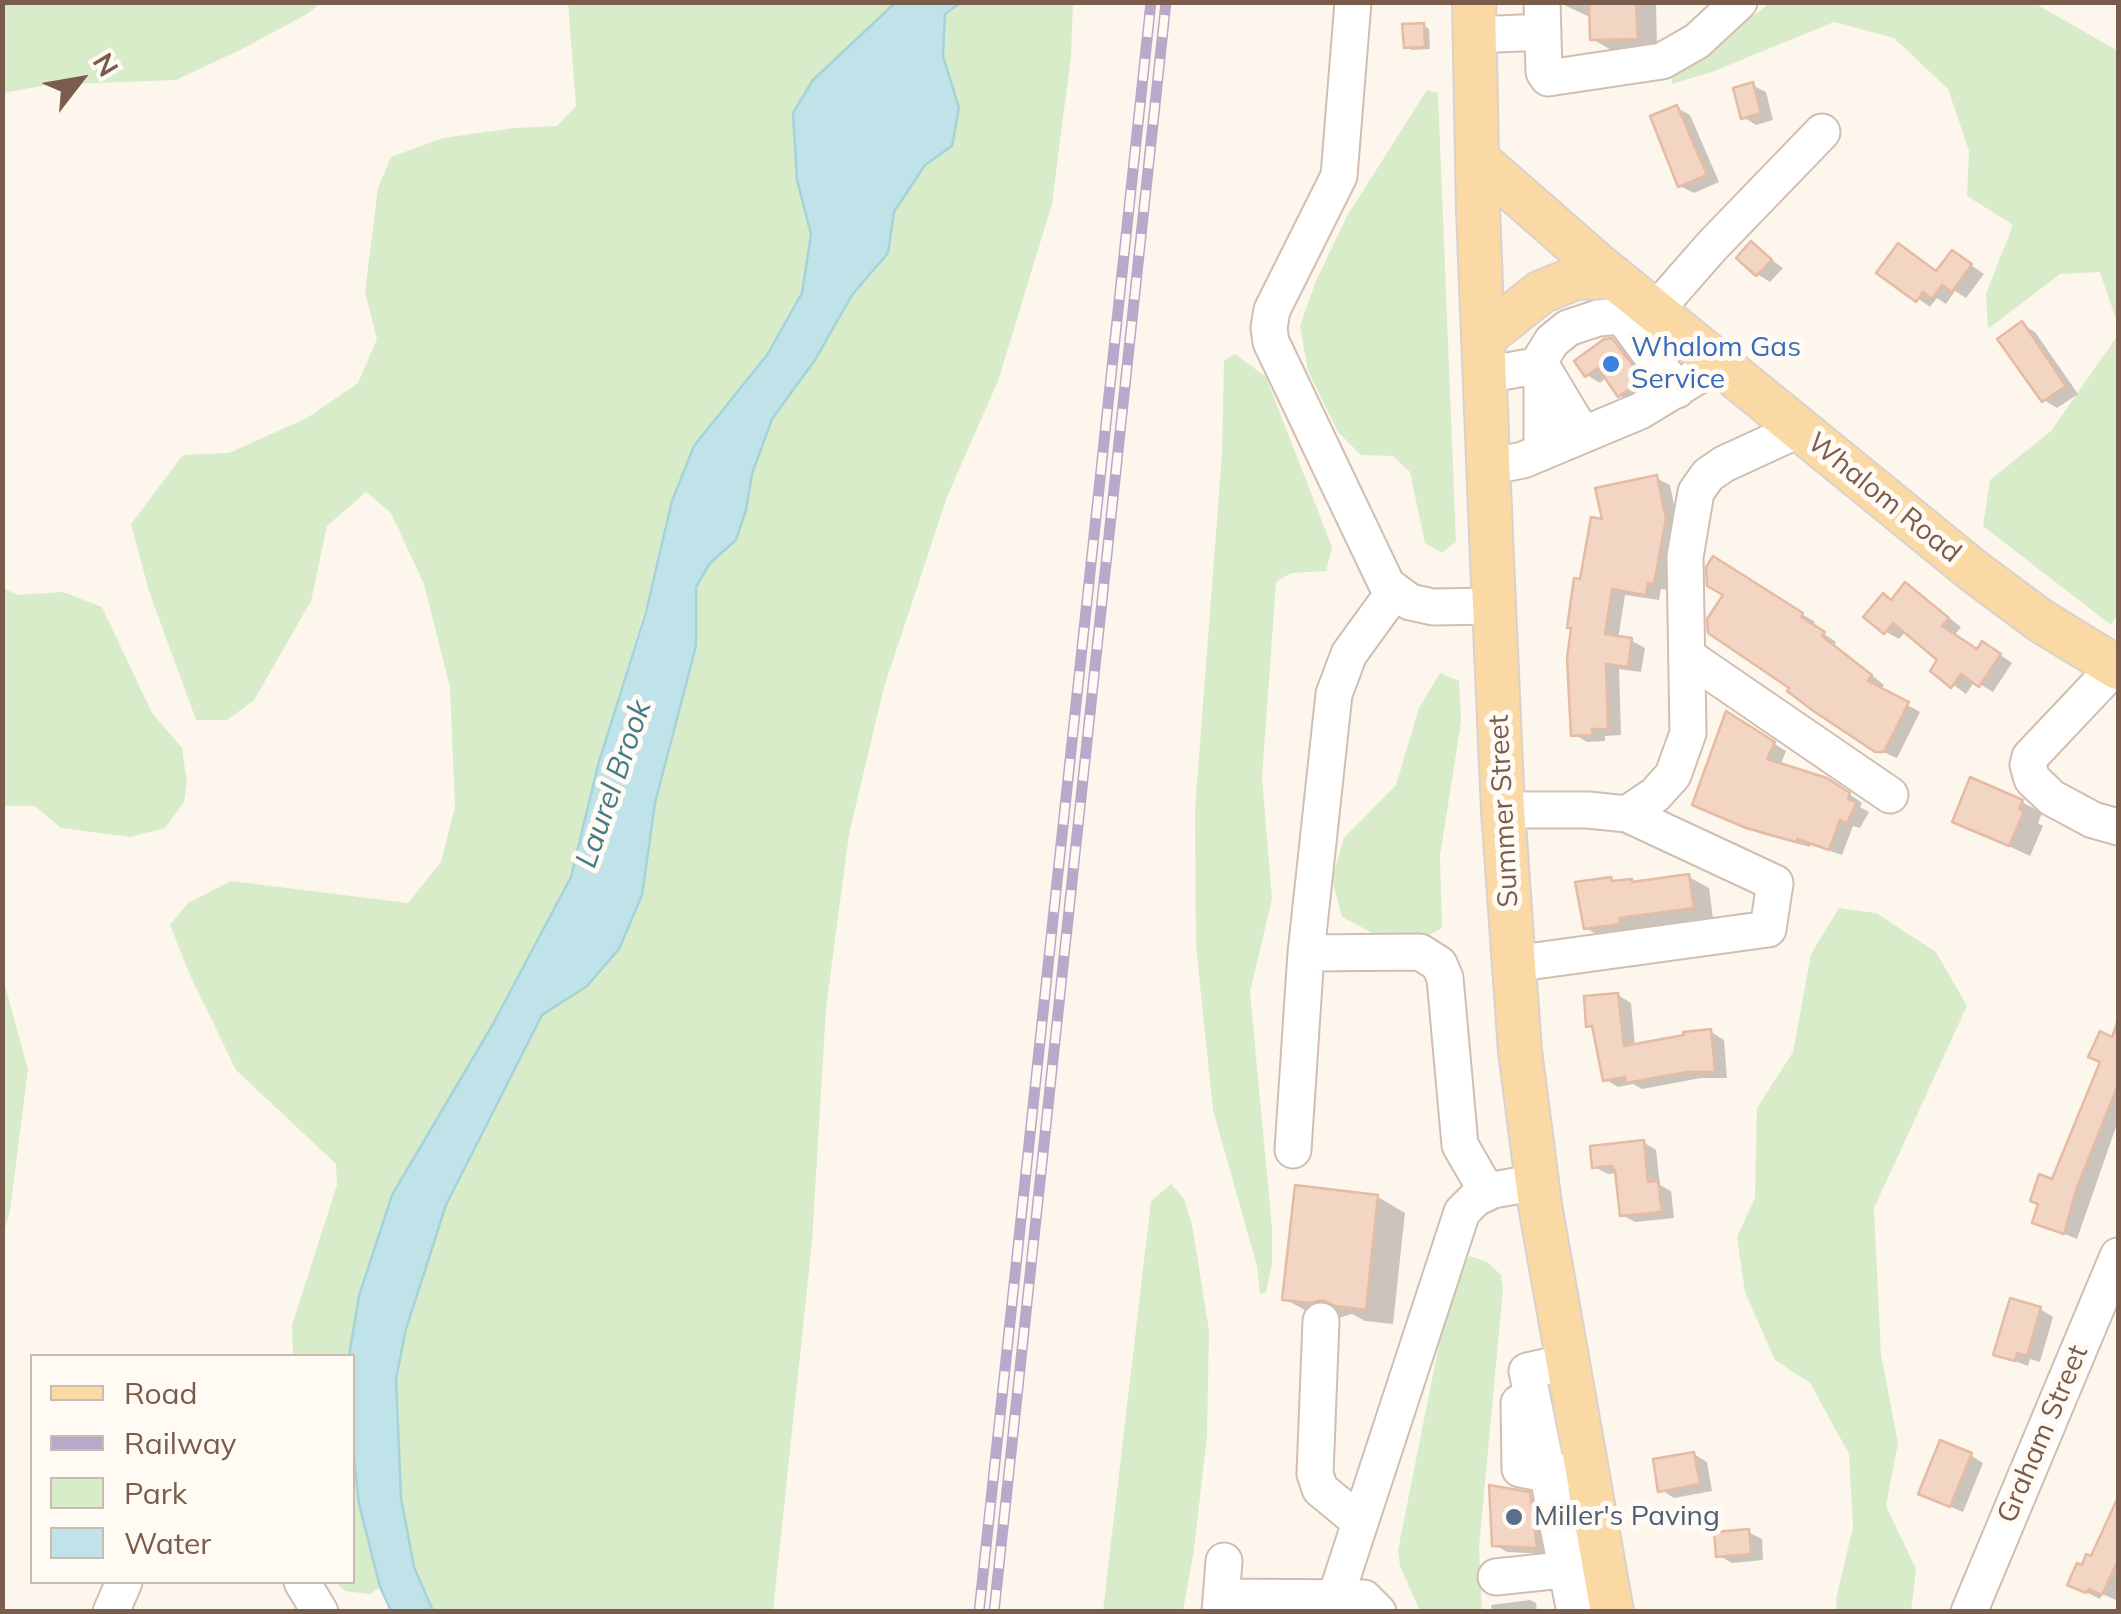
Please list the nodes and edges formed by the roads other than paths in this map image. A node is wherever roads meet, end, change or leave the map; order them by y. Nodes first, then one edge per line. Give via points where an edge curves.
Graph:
1 (1353, 2) edge
2 (1739, 2) edge
3 (1542, 17) edge
4 (1474, 19) edge
5 (1822, 132) dead end
6 (1477, 159) junction
7 (1631, 300) junction
8 (1484, 356) junction
9 (1714, 358) junction
10 (1541, 365) junction
11 (1677, 390) junction
12 (1800, 429) junction
13 (1583, 435) junction
14 (1542, 452) junction
15 (1488, 467) junction
16 (1394, 592) junction
17 (1494, 606) junction
18 (1687, 656) junction
19 (2117, 667) edge
20 (1890, 795) dead end
21 (1504, 810) junction
22 (1627, 814) junction
23 (2118, 828) edge
24 (1306, 953) junction
25 (1512, 964) junction
26 (1293, 1150) dead end
27 (1538, 1182) junction
28 (1487, 1192) junction
29 (2118, 1256) edge
30 (1321, 1321) dead end
31 (1547, 1367) junction
32 (1567, 1472) junction
33 (1360, 1522) junction
34 (1224, 1560) dead end
35 (1585, 1568) junction
36 (1496, 1576) dead end
37 (123, 1584) edge
38 (303, 1584) edge
39 (1335, 1598) junction
40 (1221, 1604) edge
41 (1270, 1605) edge
42 (111, 1612) edge
43 (320, 1612) edge
44 (1378, 1612) edge
45 (1574, 1612) edge
46 (1612, 1612) edge
47 (1969, 1612) edge

1 - 16 street via 1339,176 1268,328
2 - 3 street via 1673,56 1548,78
3 - 4 street
4 - 6 main road, Summer Street
5 - 7 street via 1712,246
6 - 7 main road, Whalom Road
6 - 8 main road, Summer Street
7 - 8 main road via 1576,278 1541,292
7 - 9 main road, Whalom Road
7 - 10 street via 1561,333
7 - 11 street
8 - 10 street
8 - 15 main road, Summer Street
9 - 11 street
9 - 12 main road, Whalom Road
10 - 13 street
10 - 14 street
11 - 13 street
12 - 18 street via 1724,464 1696,492 1685,557
12 - 19 main road, Whalom Road via 2008,598
13 - 14 street
14 - 15 street
15 - 17 main road, Summer Street
16 - 17 street via 1432,607
16 - 24 street via 1349,654 1334,694
17 - 21 main road, Summer Street
18 - 20 street
18 - 22 street via 1688,733 1680,762 1665,785
19 - 23 street via 2028,765 2052,798
21 - 22 street
21 - 25 main road, Summer Street
22 - 25 street via 1775,883 1768,929
24 - 26 street
24 - 28 street via 1420,952 1439,964 1460,1145
25 - 27 main road, Summer Street
27 - 28 street
27 - 31 main road, Summer Street
28 - 33 street via 1462,1212
29 - 47 street, Graham Street
30 - 33 street via 1315,1474 1320,1489
31 - 32 main road, Summer Street
31 - 32 street via 1520,1377 1518,1465
32 - 35 main road, Summer Street
33 - 39 street
34 - 40 street
35 - 36 street
35 - 45 street
35 - 46 main road, Summer Street
37 - 42 street
38 - 43 street
39 - 41 street
39 - 44 street via 1364,1598
40 - 41 street

